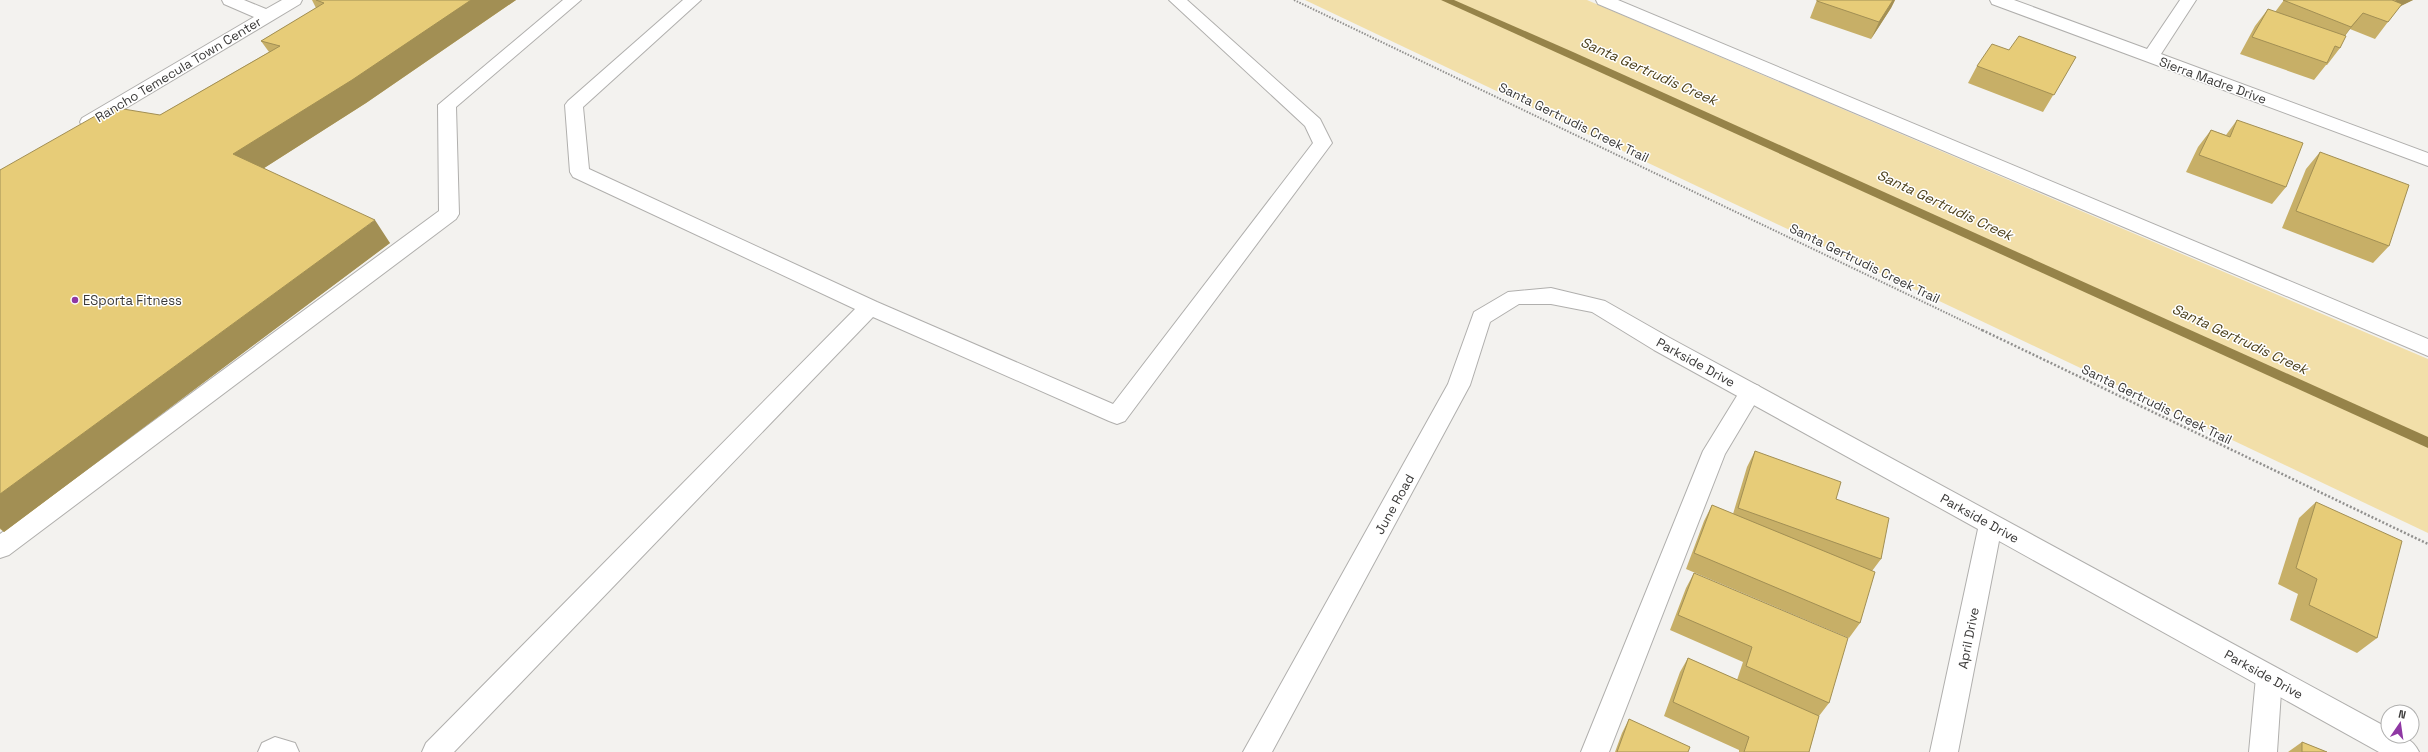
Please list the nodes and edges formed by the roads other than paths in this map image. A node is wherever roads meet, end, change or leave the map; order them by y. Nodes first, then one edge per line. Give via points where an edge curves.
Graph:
1 (230, 0) edge
2 (294, 0) edge
3 (573, 0) edge
4 (693, 0) edge
5 (1176, 0) edge
6 (1604, 0) edge
7 (1998, 0) edge
8 (2188, 0) edge
9 (267, 16) junction
10 (2150, 57) junction
11 (76, 130) edge
12 (2428, 160) edge
13 (1551, 296) joint
14 (870, 307) junction
15 (2428, 348) edge
16 (1751, 392) junction
17 (1991, 524) junction
18 (0, 548) edge
19 (2269, 677) junction
20 (272, 752) edge
21 (285, 752) edge
22 (436, 752) edge
23 (1257, 752) edge
24 (1595, 752) edge
25 (1944, 752) edge
26 (2263, 752) edge
27 (2405, 752) edge

1 - 9 street
2 - 9 street, Rancho Temecula Town Center
3 - 18 street via 447,105 449,214
4 - 14 street via 574,105 580,172
5 - 14 street via 1313,124 1323,143 1117,415
6 - 15 street
7 - 10 street, Sierra Madre Drive
8 - 10 street
9 - 11 street, Rancho Temecula Town Center
10 - 12 street, Sierra Madre Drive
13 - 16 street, Parkside Drive via 1598,306
13 - 23 street, June Road via 1515,297 1481,318 1459,385
14 - 22 street
16 - 17 street, Parkside Drive
16 - 24 street via 1715,451
17 - 19 street, Parkside Drive
17 - 25 street, April Drive
19 - 26 street
19 - 27 street, Parkside Drive
20 - 21 street

